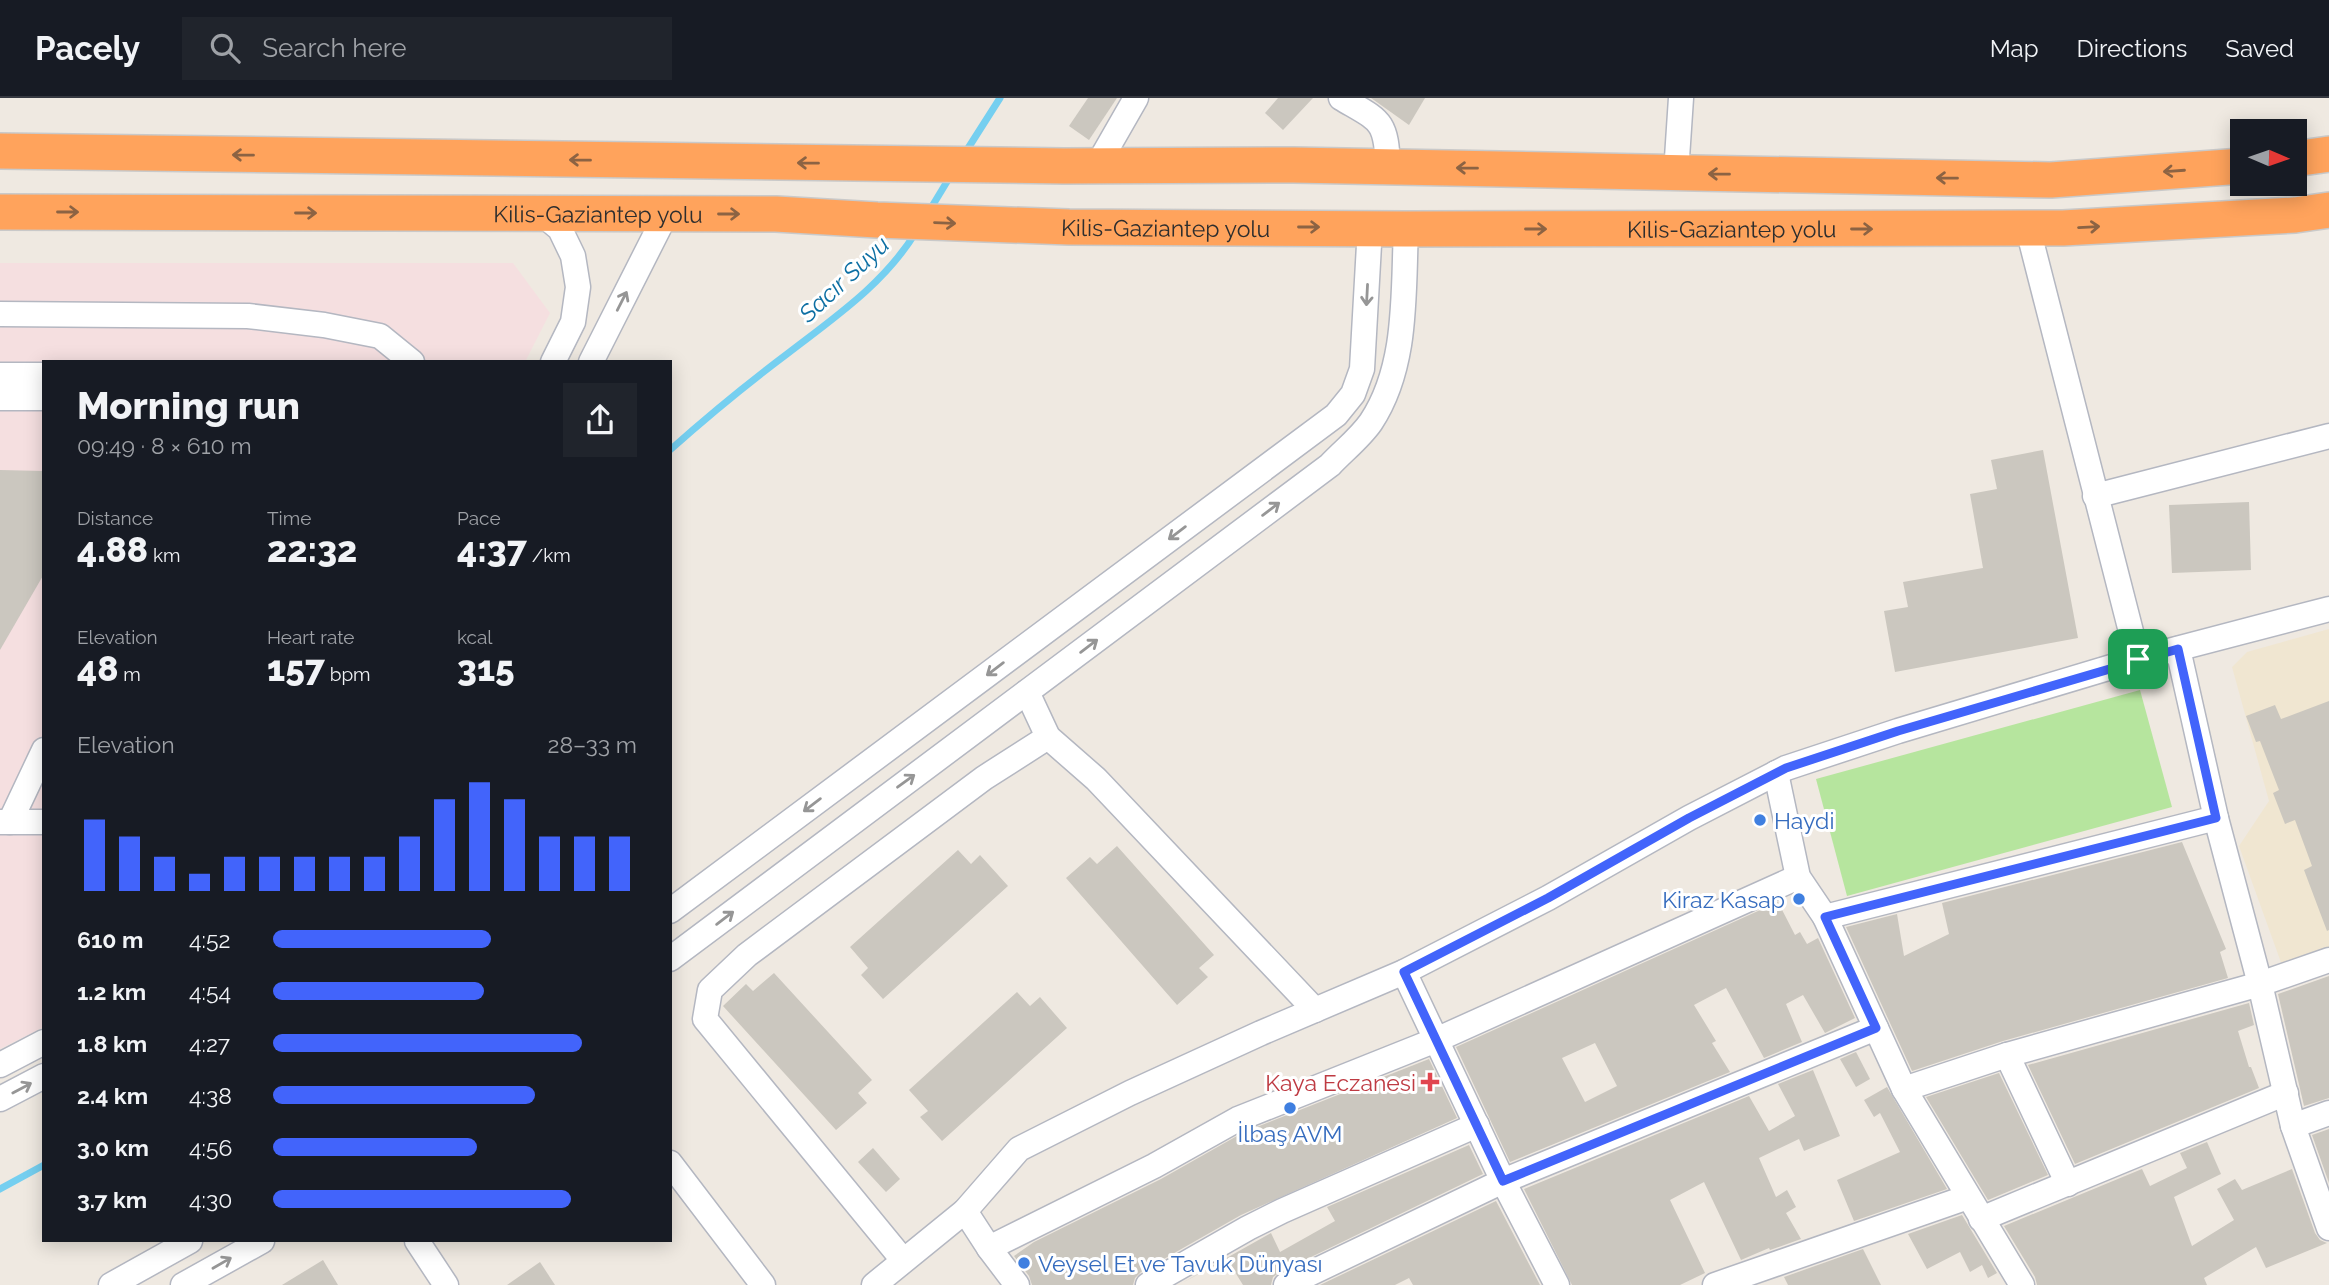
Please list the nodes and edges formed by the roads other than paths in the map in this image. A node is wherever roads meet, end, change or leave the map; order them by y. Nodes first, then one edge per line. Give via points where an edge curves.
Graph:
1 (1136, 98) edge
2 (1340, 98) edge
3 (1681, 98) edge
4 (0, 151) edge
5 (2329, 154) edge
6 (2307, 157) edge
7 (1080, 166) junction
8 (1388, 166) junction
9 (2230, 167) edge
10 (1676, 173) junction
11 (2329, 210) edge
12 (0, 212) edge
13 (542, 214) junction
14 (666, 214) junction
15 (1370, 227) junction
16 (1406, 229) junction
17 (2028, 229) junction
18 (0, 314) edge
19 (410, 360) edge
20 (555, 360) edge
21 (592, 360) edge
22 (0, 375) edge
23 (42, 375) edge
24 (0, 398) edge
25 (42, 398) edge
26 (2329, 436) edge
27 (2095, 496) junction
28 (2329, 609) edge
29 (2178, 649) junction
30 (2138, 659) junction
31 (1027, 692) junction
32 (1048, 737) junction
33 (42, 754) edge
34 (1776, 773) junction
35 (2216, 818) junction
36 (5, 822) edge
37 (42, 822) edge
38 (1798, 877) junction
39 (672, 910) edge
40 (1825, 917) junction
41 (672, 958) edge
42 (2329, 960) edge
43 (1404, 972) junction
44 (2260, 984) junction
45 (1315, 1010) junction
46 (1876, 1028) junction
47 (1436, 1040) junction
48 (42, 1043) edge
49 (2007, 1055) junction
50 (0, 1065) edge
51 (42, 1077) edge
52 (1904, 1089) junction
53 (2286, 1093) junction
54 (0, 1099) edge
55 (2329, 1113) edge
56 (1477, 1125) junction
57 (2293, 1126) junction
58 (672, 1166) edge
59 (1503, 1181) junction
60 (2068, 1184) junction
61 (1968, 1197) junction
62 (965, 1211) junction
63 (1981, 1219) junction
64 (2329, 1228) edge
65 (188, 1242) edge
66 (260, 1242) edge
67 (419, 1242) edge
68 (989, 1248) junction
69 (903, 1260) junction
70 (111, 1285) edge
71 (183, 1285) edge
72 (446, 1285) edge
73 (763, 1285) edge
74 (874, 1285) edge
75 (1017, 1285) edge
76 (1148, 1285) edge
77 (1286, 1285) edge
78 (1557, 1285) edge
79 (1715, 1285) edge
80 (2022, 1285) edge

1 - 7 street
2 - 8 street via 1381,126 1387,137
3 - 10 street
7 -> 4 highway
5 - 6 highway
7 - 8 highway
10 -> 8 highway
9 -> 10 highway via 2051,180
17 -> 11 highway, Kilis-Gaziantep yolu
12 -> 13 highway, Kilis-Gaziantep yolu
13 - 14 highway, Kilis-Gaziantep yolu
13 - 20 street via 560,229 573,257 578,287 573,322
14 -> 15 highway, Kilis-Gaziantep yolu via 776,214 1069,227
21 -> 14 street
15 - 16 highway, Kilis-Gaziantep yolu
15 -> 39 street via 1362,369 1353,394 1336,415
16 -> 17 highway, Kilis-Gaziantep yolu
31 -> 16 street via 1330,465 1369,425 1385,399 1396,364
17 - 27 street
18 - 19 street via 248,316 380,336
22 - 23 street
24 - 25 street
26 - 27 street
27 - 30 street
28 - 29 street
29 - 30 street
29 - 35 street
30 - 34 street
31 - 32 street
41 -> 31 street
32 - 45 street via 1096,779
32 - 69 street via 984,778 747,955 710,990 705,1018
33 - 36 street
34 - 38 street
34 - 43 street
35 - 40 street
35 - 44 street
36 - 37 street
38 - 40 street
38 - 47 street
40 - 46 street
42 - 44 street
43 - 45 street
43 - 47 street
44 - 49 street
44 - 53 street
45 - 62 street via 1130,1093 1019,1149
46 - 52 street
46 - 59 street
47 - 56 street
47 - 68 street via 1238,1119
48 - 50 street
49 - 52 street
49 - 60 street
54 -> 51 street
52 - 61 street
53 - 57 street
53 - 60 street
55 - 57 street
56 - 59 street
56 - 76 street via 1248,1227
57 - 64 street
58 - 73 street
59 - 77 street
59 - 78 street
60 - 63 street
61 - 63 street
61 - 79 street
62 - 68 street
62 - 69 street
63 - 80 street
65 - 70 street
71 -> 66 street
67 - 72 street
68 - 75 street
69 - 74 street

